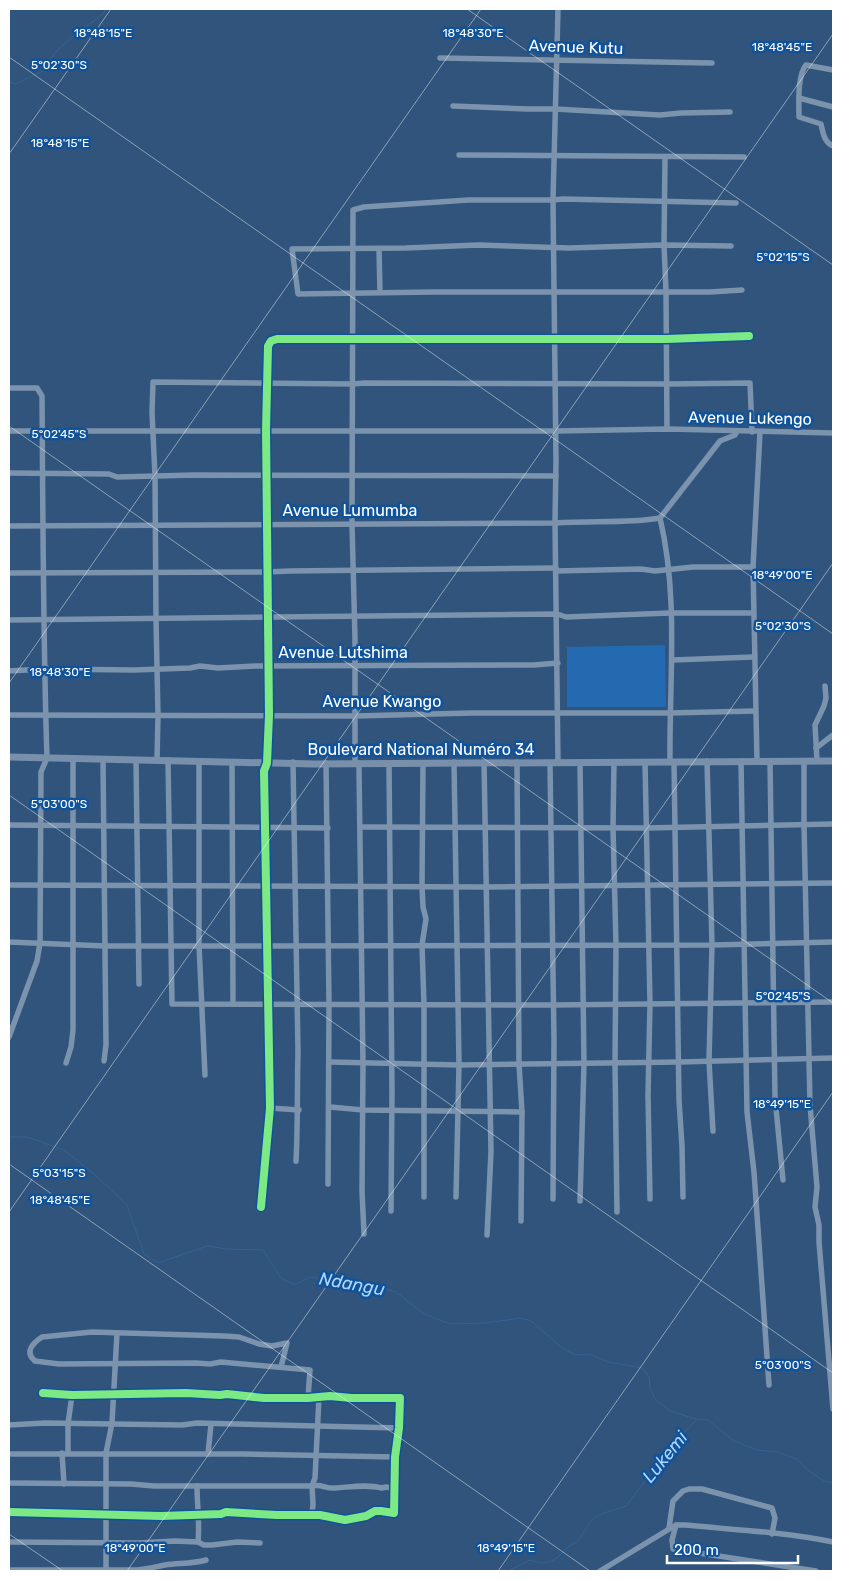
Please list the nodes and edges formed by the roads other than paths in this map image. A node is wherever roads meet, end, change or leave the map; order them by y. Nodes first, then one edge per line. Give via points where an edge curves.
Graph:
1 (558, 9) edge
2 (440, 58) dead end
3 (557, 59) junction
4 (712, 63) dead end
5 (833, 70) edge
6 (799, 98) junction
7 (453, 106) dead end
8 (833, 107) edge
9 (555, 109) junction
10 (730, 112) dead end
11 (833, 146) edge
12 (460, 155) dead end
13 (555, 156) junction
14 (665, 157) junction
15 (744, 157) dead end
16 (553, 200) junction
17 (664, 202) junction
18 (736, 203) dead end
19 (664, 245) junction
20 (731, 246) dead end
21 (554, 247) junction
22 (352, 249) junction
23 (379, 249) junction
24 (742, 290) dead end
25 (666, 291) junction
26 (380, 292) junction
27 (555, 292) junction
28 (352, 294) junction
29 (749, 336) dead end
30 (554, 338) junction
31 (666, 338) junction
32 (352, 339) junction
33 (267, 383) junction
34 (352, 384) junction
35 (554, 384) junction
36 (667, 384) junction
37 (9, 388) edge
38 (667, 429) junction
39 (42, 430) junction
40 (266, 430) junction
41 (9, 431) edge
42 (154, 431) junction
43 (352, 431) junction
44 (556, 431) junction
45 (737, 431) junction
46 (752, 432) junction
47 (760, 432) junction
48 (833, 433) edge
49 (9, 473) edge
50 (43, 475) junction
51 (155, 476) junction
52 (266, 476) junction
53 (556, 476) junction
54 (352, 477) junction
55 (660, 518) junction
56 (554, 523) junction
57 (352, 524) junction
58 (267, 525) junction
59 (9, 526) edge
60 (44, 526) junction
61 (155, 526) junction
62 (753, 567) junction
63 (669, 569) junction
64 (353, 570) junction
65 (556, 570) junction
66 (267, 572) junction
67 (9, 573) edge
68 (44, 573) junction
69 (156, 573) junction
70 (670, 613) junction
71 (557, 614) junction
72 (753, 614) junction
73 (269, 617) junction
74 (353, 617) junction
75 (156, 618) junction
76 (45, 619) junction
77 (9, 620) edge
78 (754, 657) junction
79 (672, 660) junction
80 (558, 663) junction
81 (354, 665) junction
82 (267, 666) junction
83 (44, 668) junction
84 (157, 669) junction
85 (9, 671) edge
86 (825, 686) dead end
87 (755, 711) junction
88 (558, 713) junction
89 (669, 713) junction
90 (9, 715) edge
91 (45, 715) junction
92 (268, 715) junction
93 (158, 716) junction
94 (355, 716) junction
95 (833, 735) edge
96 (816, 748) junction
97 (9, 757) edge
98 (47, 758) junction
99 (73, 758) junction
100 (103, 759) junction
101 (136, 760) junction
102 (157, 760) junction
103 (168, 760) junction
104 (199, 761) junction
105 (707, 761) junction
106 (741, 761) junction
107 (757, 761) junction
108 (770, 761) junction
109 (804, 761) junction
110 (817, 761) junction
111 (833, 761) edge
112 (232, 762) junction
113 (293, 762) junction
114 (454, 762) junction
115 (484, 762) junction
116 (517, 762) junction
117 (580, 762) junction
118 (614, 762) junction
119 (645, 762) junction
120 (672, 762) junction
121 (267, 763) junction
122 (326, 763) junction
123 (356, 763) junction
124 (389, 763) junction
125 (423, 763) junction
126 (550, 763) junction
127 (558, 763) junction
128 (804, 824) junction
129 (833, 824) edge
130 (9, 825) edge
131 (41, 825) junction
132 (73, 825) junction
133 (741, 825) junction
134 (770, 825) junction
135 (104, 826) junction
136 (138, 826) junction
137 (170, 826) junction
138 (199, 826) junction
139 (709, 826) junction
140 (232, 827) junction
141 (264, 827) junction
142 (294, 827) junction
143 (360, 827) junction
144 (389, 827) junction
145 (581, 827) junction
146 (612, 827) junction
147 (676, 827) junction
148 (328, 828) junction
149 (422, 828) junction
150 (454, 828) junction
151 (485, 828) junction
152 (518, 828) junction
153 (550, 828) junction
154 (646, 828) junction
155 (806, 883) junction
156 (833, 883) edge
157 (743, 884) junction
158 (772, 884) junction
159 (9, 885) edge
160 (40, 885) junction
161 (711, 885) junction
162 (73, 886) junction
163 (104, 886) junction
164 (138, 886) junction
165 (170, 886) junction
166 (199, 886) junction
167 (266, 886) junction
168 (296, 886) junction
169 (328, 886) junction
170 (361, 886) junction
171 (390, 886) junction
172 (422, 886) junction
173 (552, 886) junction
174 (582, 886) junction
175 (647, 886) junction
176 (677, 886) junction
177 (233, 887) junction
178 (456, 887) junction
179 (486, 887) junction
180 (518, 887) junction
181 (615, 887) junction
182 (9, 942) edge
183 (806, 942) junction
184 (833, 942) edge
185 (40, 943) junction
186 (773, 943) junction
187 (74, 944) junction
188 (678, 944) junction
189 (744, 944) junction
190 (199, 945) junction
191 (422, 945) junction
192 (552, 945) junction
193 (582, 945) junction
194 (616, 945) junction
195 (648, 945) junction
196 (712, 945) junction
197 (105, 946) junction
198 (138, 946) junction
199 (170, 946) junction
200 (232, 946) junction
201 (266, 946) junction
202 (296, 946) junction
203 (328, 946) junction
204 (362, 946) junction
205 (391, 946) junction
206 (457, 946) junction
207 (487, 946) junction
208 (520, 946) junction
209 (139, 984) dead end
210 (744, 1002) junction
211 (808, 1002) junction
212 (833, 1002) edge
213 (678, 1003) junction
214 (711, 1003) junction
215 (774, 1003) junction
216 (201, 1004) junction
217 (233, 1004) junction
218 (329, 1004) junction
219 (650, 1004) junction
220 (267, 1005) junction
221 (297, 1005) junction
222 (362, 1005) junction
223 (391, 1005) junction
224 (424, 1005) junction
225 (458, 1005) junction
226 (487, 1005) junction
227 (519, 1005) junction
228 (553, 1005) junction
229 (583, 1005) junction
230 (617, 1005) junction
231 (9, 1037) edge
232 (809, 1058) junction
233 (833, 1058) edge
234 (775, 1059) junction
235 (745, 1060) junction
236 (104, 1061) dead end
237 (710, 1061) junction
238 (330, 1062) junction
239 (650, 1062) junction
240 (680, 1062) junction
241 (66, 1063) dead end
242 (363, 1064) junction
243 (392, 1064) junction
244 (489, 1064) junction
245 (519, 1064) junction
246 (554, 1064) junction
247 (584, 1064) junction
248 (615, 1064) junction
249 (424, 1065) junction
250 (459, 1065) junction
251 (205, 1075) dead end
252 (330, 1107) junction
253 (270, 1108) junction
254 (299, 1110) junction
255 (363, 1110) junction
256 (392, 1110) junction
257 (424, 1111) junction
258 (490, 1111) junction
259 (458, 1112) junction
260 (522, 1112) junction
261 (714, 1131) dead end
262 (296, 1161) dead end
263 (782, 1180) dead end
264 (328, 1184) dead end
265 (424, 1197) dead end
266 (456, 1197) dead end
267 (683, 1197) dead end
268 (553, 1199) dead end
269 (650, 1200) dead end
270 (580, 1201) dead end
271 (261, 1207) dead end
272 (391, 1211) dead end
273 (617, 1212) dead end
274 (521, 1220) dead end
275 (364, 1234) dead end
276 (487, 1235) dead end
277 (117, 1333) junction
278 (115, 1363) junction
279 (281, 1367) junction
280 (769, 1385) dead end
281 (43, 1393) dead end
282 (114, 1394) junction
283 (72, 1395) junction
284 (319, 1397) junction
285 (308, 1398) junction
286 (833, 1409) edge
287 (112, 1423) junction
288 (68, 1424) junction
289 (211, 1424) junction
290 (318, 1425) junction
291 (9, 1426) edge
292 (399, 1428) junction
293 (65, 1453) junction
294 (106, 1453) junction
295 (9, 1454) edge
296 (208, 1454) junction
297 (315, 1456) junction
298 (395, 1457) junction
299 (9, 1483) edge
300 (64, 1484) junction
301 (106, 1485) junction
302 (197, 1486) junction
303 (312, 1486) junction
304 (395, 1489) junction
305 (9, 1512) edge
306 (106, 1514) junction
307 (197, 1514) junction
308 (312, 1515) junction
309 (676, 1525) junction
310 (669, 1528) junction
311 (772, 1534) junction
312 (9, 1542) edge
313 (105, 1542) junction
314 (198, 1542) junction
315 (833, 1542) edge
316 (260, 1543) dead end
317 (206, 1560) dead end
318 (106, 1569) junction
319 (9, 1570) edge
320 (600, 1571) edge
321 (816, 1571) edge

1 - 3 street
2 - 3 street, Avenue Kutu
3 - 4 street, Avenue Kutu
3 - 9 street
5 - 6 street via 806,65
6 - 8 street
6 - 11 street via 800,117 821,124 824,136
7 - 9 street
9 - 10 street via 660,115
9 - 13 street
12 - 13 street
13 - 14 street
13 - 16 street
14 - 15 street
14 - 17 street
16 - 17 street
16 - 21 street
16 - 22 street via 468,200 364,207 353,210
17 - 18 street
17 - 19 street
19 - 20 street
19 - 21 street
19 - 25 street
21 - 23 street via 478,245
21 - 27 street
22 - 23 street
22 - 28 street
22 - 28 street via 292,249 298,294
23 - 26 street
24 - 25 street
25 - 27 street
25 - 31 street
26 - 27 street
26 - 28 street
27 - 30 street
28 - 32 street
29 - 31 street
30 - 31 street
30 - 32 street
30 - 35 street
31 - 36 street
32 - 33 street via 270,341
32 - 34 street
33 - 34 street
33 - 40 street
33 - 42 street via 154,382
34 - 35 street
34 - 43 street
35 - 36 street
35 - 44 street
36 - 38 street
36 - 46 street via 750,383
37 - 39 street via 39,390 42,396
38 - 44 street, Avenue Lukengo
38 - 45 street, Avenue Lukengo
39 - 41 street, Avenue Lukengo
39 - 42 street, Avenue Lukengo
39 - 50 street
40 - 42 street, Avenue Lukengo
40 - 43 street, Avenue Lukengo
40 - 52 street
42 - 51 street
43 - 44 street, Avenue Lukengo
43 - 54 street
44 - 53 street
45 - 46 street, Avenue Lukengo
45 - 55 street via 720,441
46 - 47 street, Avenue Lukengo
47 - 48 street, Avenue Lukengo
47 - 62 street
49 - 50 street
50 - 51 street
50 - 60 street
51 - 52 street
51 - 61 street
52 - 54 street
52 - 58 street
53 - 54 street
53 - 56 street
54 - 57 street
55 - 56 street, Avenue Lumumba
55 - 63 street
56 - 57 street, Avenue Lumumba
56 - 65 street
57 - 58 street, Avenue Lumumba
57 - 64 street
58 - 61 street, Avenue Lumumba
58 - 66 street
59 - 60 street, Avenue Lumumba
60 - 61 street, Avenue Lumumba
60 - 68 street
61 - 69 street
62 - 63 street
62 - 72 street
63 - 65 street
63 - 70 street
64 - 65 street
64 - 66 street
64 - 74 street
65 - 71 street
66 - 69 street
66 - 73 street
67 - 68 street
68 - 69 street
68 - 76 street
69 - 75 street
70 - 71 street via 566,617
70 - 72 street
70 - 79 street
71 - 74 street
71 - 80 street
72 - 78 street
73 - 74 street
73 - 75 street
73 - 82 street
74 - 81 street
75 - 76 street
75 - 84 street
76 - 77 street
76 - 83 street
78 - 79 street
78 - 87 street
79 - 89 street
80 - 81 street, Avenue Lutshima
80 - 88 street
81 - 82 street, Avenue Lutshima
81 - 94 street
82 - 84 street, Avenue Lutshima
82 - 92 street
83 - 84 street, Avenue Lutshima
83 - 85 street, Avenue Lutshima
83 - 91 street
84 - 93 street
86 - 96 street via 824,706 815,725
87 - 89 street, Avenue Kwango
87 - 107 street
88 - 89 street, Avenue Kwango
88 - 94 street, Avenue Kwango
88 - 127 street
89 - 120 street
90 - 91 street, Avenue Kwango
91 - 93 street, Avenue Kwango
91 - 98 street
92 - 93 street, Avenue Kwango
92 - 94 street, Avenue Kwango
92 - 121 street
93 - 102 street
94 - 123 street
95 - 96 street
96 - 110 street
97 - 98 main road, Boulevard National Numéro 34
98 - 99 main road, Boulevard National Numéro 34
98 - 131 street via 41,772
99 - 100 main road, Boulevard National Numéro 34
99 - 132 street
100 - 101 main road, Boulevard National Numéro 34
100 - 135 street
101 - 102 main road, Boulevard National Numéro 34
101 - 136 street
102 - 103 main road, Boulevard National Numéro 34
103 - 104 main road, Boulevard National Numéro 34
103 - 137 street
104 - 112 main road, Boulevard National Numéro 34
104 - 138 street
105 - 106 main road, Boulevard National Numéro 34
105 - 120 main road, Boulevard National Numéro 34
105 - 139 street
106 - 107 main road, Boulevard National Numéro 34
106 - 133 street
107 - 108 main road, Boulevard National Numéro 34
108 - 109 main road, Boulevard National Numéro 34
108 - 134 street
109 - 110 main road, Boulevard National Numéro 34
109 - 128 street
110 - 111 main road, Boulevard National Numéro 34
112 - 121 main road, Boulevard National Numéro 34
112 - 140 street
113 - 121 main road, Boulevard National Numéro 34
113 - 122 main road, Boulevard National Numéro 34
113 - 142 street
114 - 115 main road, Boulevard National Numéro 34
114 - 125 main road, Boulevard National Numéro 34
114 - 150 street
115 - 116 main road, Boulevard National Numéro 34
115 - 151 street
116 - 126 main road, Boulevard National Numéro 34
116 - 152 street
117 - 118 main road, Boulevard National Numéro 34
117 - 127 main road, Boulevard National Numéro 34
117 - 145 street
118 - 119 main road, Boulevard National Numéro 34
118 - 146 street
119 - 120 main road, Boulevard National Numéro 34
119 - 154 street
120 - 147 street
121 - 141 street via 264,771
122 - 123 main road, Boulevard National Numéro 34
122 - 148 street
123 - 124 main road, Boulevard National Numéro 34
123 - 143 street
124 - 125 main road, Boulevard National Numéro 34
124 - 144 street
125 - 149 street
126 - 127 main road, Boulevard National Numéro 34
126 - 153 street
128 - 129 street
128 - 134 street
128 - 155 street
130 - 131 street
131 - 132 street
131 - 160 street
132 - 135 street
132 - 162 street
133 - 134 street
133 - 139 street
133 - 157 street
134 - 158 street
135 - 136 street
135 - 163 street
136 - 137 street
136 - 164 street
137 - 138 street
137 - 165 street
138 - 140 street
138 - 166 street
139 - 147 street
139 - 161 street
140 - 141 street
140 - 177 street
141 - 142 street
141 - 167 street
142 - 148 street
142 - 168 street
143 - 144 street
143 - 170 street
144 - 149 street
144 - 171 street
145 - 146 street
145 - 153 street
145 - 174 street
146 - 154 street
146 - 181 street
147 - 154 street
147 - 176 street
148 - 169 street
149 - 150 street
149 - 172 street
150 - 151 street
150 - 178 street
151 - 152 street
151 - 179 street
152 - 153 street
152 - 180 street
153 - 173 street
154 - 175 street
155 - 156 street
155 - 158 street
155 - 183 street
157 - 158 street
157 - 161 street
157 - 189 street
158 - 186 street
159 - 160 street
160 - 162 street
160 - 185 street
161 - 176 street
161 - 196 street
162 - 163 street
162 - 187 street
163 - 164 street
163 - 197 street
164 - 165 street
164 - 198 street
165 - 166 street
165 - 199 street
166 - 177 street
166 - 190 street
167 - 168 street
167 - 177 street
167 - 201 street
168 - 169 street
168 - 202 street
169 - 170 street
169 - 203 street
170 - 171 street
170 - 204 street
171 - 172 street
171 - 205 street
172 - 178 street
172 - 191 street via 426,919
173 - 174 street
173 - 180 street
173 - 192 street
174 - 181 street
174 - 193 street
175 - 176 street
175 - 181 street
175 - 195 street
176 - 188 street
177 - 200 street
178 - 179 street
178 - 206 street
179 - 180 street
179 - 207 street
180 - 208 street
181 - 194 street
182 - 185 street
183 - 184 street
183 - 186 street
183 - 211 street
185 - 187 street
185 - 231 street via 37,961
186 - 189 street
186 - 215 street
187 - 197 street
187 - 241 street via 74,1030
188 - 195 street
188 - 196 street
188 - 213 street
189 - 196 street
189 - 210 street
190 - 199 street
190 - 200 street
190 - 216 street
191 - 205 street
191 - 206 street
191 - 224 street
192 - 193 street
192 - 208 street
192 - 228 street
193 - 194 street
193 - 229 street
194 - 195 street
194 - 230 street
195 - 219 street
196 - 214 street
197 - 198 street
197 - 236 street
198 - 199 street
198 - 209 street
199 - 216 street via 172,1004
200 - 201 street
200 - 217 street
201 - 202 street
201 - 220 street
202 - 203 street
202 - 221 street
203 - 204 street
203 - 218 street
204 - 205 street
204 - 222 street
205 - 223 street
206 - 207 street
206 - 225 street
207 - 208 street
207 - 226 street
208 - 227 street
210 - 214 street
210 - 215 street
210 - 235 street
211 - 212 street
211 - 215 street
211 - 232 street
213 - 214 street
213 - 219 street
213 - 240 street
214 - 237 street
215 - 234 street
216 - 217 street
216 - 251 street
217 - 220 street
218 - 221 street
218 - 222 street
218 - 238 street
219 - 230 street
219 - 239 street
220 - 221 street
220 - 253 street
221 - 254 street
222 - 223 street
222 - 242 street
223 - 224 street
223 - 243 street
224 - 225 street
224 - 249 street
225 - 226 street
225 - 250 street
226 - 227 street
226 - 244 street
227 - 228 street
227 - 245 street
228 - 229 street
228 - 246 street
229 - 230 street
229 - 247 street
230 - 248 street
232 - 233 street
232 - 234 street
232 - 286 street via 817,1187 815,1207 820,1225 818,1242
234 - 235 street
234 - 263 street
235 - 237 street
235 - 280 street
237 - 240 street
237 - 261 street
238 - 242 street
238 - 252 street
239 - 240 street
239 - 248 street
239 - 269 street
240 - 267 street
242 - 243 street
242 - 255 street
243 - 249 street
243 - 256 street
244 - 245 street
244 - 250 street
244 - 258 street
245 - 246 street
245 - 260 street
246 - 247 street
246 - 268 street
247 - 248 street
247 - 270 street
248 - 273 street
249 - 250 street
249 - 257 street
250 - 259 street
252 - 255 street
252 - 264 street
253 - 254 street
253 - 271 street
254 - 262 street
255 - 256 street
255 - 275 street
256 - 257 street
256 - 272 street
257 - 259 street
257 - 265 street
258 - 259 street
258 - 260 street
258 - 276 street via 491,1175
259 - 266 street
260 - 274 street
277 - 278 street
277 - 278 street via 42,1337 30,1349 32,1359 38,1362
277 - 279 street via 200,1334 239,1337 272,1346 287,1343
278 - 279 street via 221,1362
278 - 282 street
279 - 285 street via 310,1370
281 - 283 street
282 - 283 street
282 - 285 street
282 - 287 street
283 - 288 street
284 - 285 street
284 - 290 street
284 - 292 street via 400,1398
287 - 288 street
287 - 289 street
287 - 294 street
288 - 291 street
288 - 293 street
289 - 290 street
289 - 296 street
290 - 292 street
290 - 297 street
292 - 298 street
293 - 294 street
293 - 295 street
293 - 300 street
294 - 296 street
294 - 301 street
296 - 297 street
297 - 298 street
297 - 303 street
298 - 304 street
299 - 300 street
300 - 301 street
301 - 302 street
301 - 306 street
302 - 303 street
302 - 307 street
303 - 304 street via 374,1485
303 - 308 street
304 - 308 street via 394,1513 381,1510 345,1520
305 - 306 street
306 - 307 street
306 - 313 street
307 - 308 street
307 - 314 street via 200,1524
309 - 310 street
309 - 311 street
309 - 321 street via 673,1549
310 - 311 street via 676,1498 682,1491 702,1489 772,1508 775,1518
310 - 320 street
311 - 315 street
312 - 313 street
313 - 314 street
313 - 318 street
314 - 316 street via 204,1545
317 - 318 street via 152,1569
318 - 319 street

